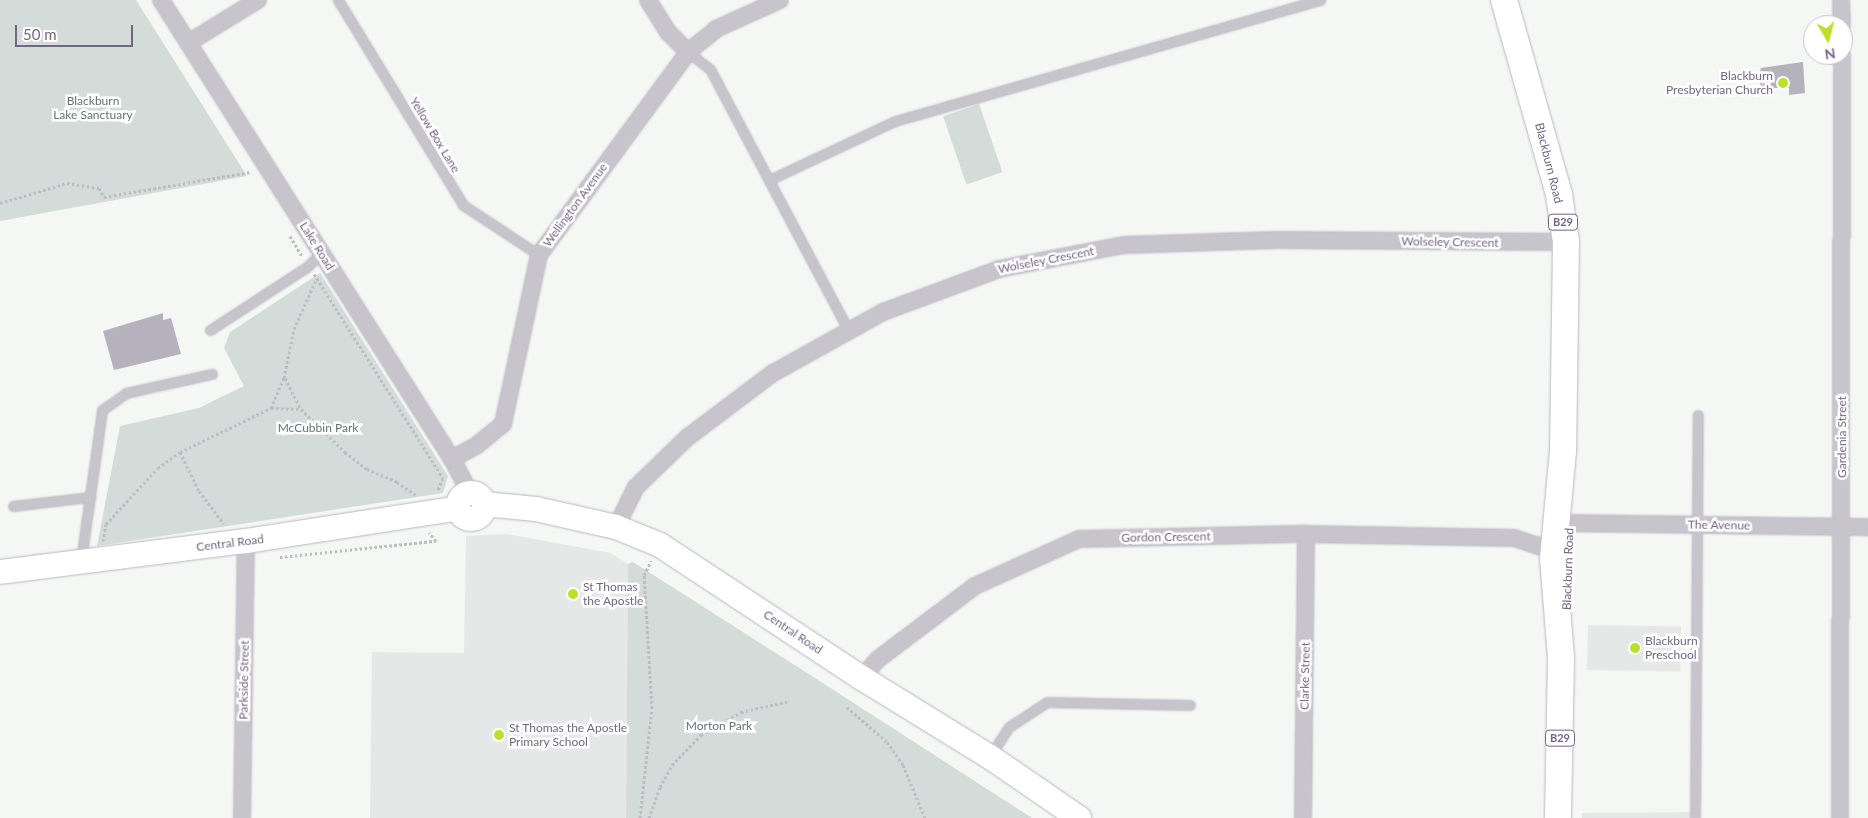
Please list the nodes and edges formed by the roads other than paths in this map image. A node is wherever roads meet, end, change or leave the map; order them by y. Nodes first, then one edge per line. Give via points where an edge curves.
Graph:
1 (161, 0) edge
2 (258, 0) edge
3 (338, 0) edge
4 (648, 0) edge
5 (780, 0) edge
6 (1320, 0) edge
7 (1504, 0) edge
8 (1842, 0) edge
9 (1842, 15) edge
10 (188, 43) junction
11 (688, 52) junction
12 (1842, 65) edge
13 (769, 180) junction
14 (1566, 242) junction
15 (321, 253) junction
16 (539, 255) junction
17 (210, 330) dead end
18 (849, 331) junction
19 (212, 374) dead end
20 (1698, 414) dead end
21 (452, 459) junction
22 (90, 498) junction
23 (471, 502) junction
24 (13, 506) dead end
25 (1698, 525) junction
26 (616, 527) junction
27 (1843, 527) junction
28 (1868, 527) edge
29 (1558, 531) junction
30 (1306, 534) junction
31 (1514, 538) junction
32 (246, 551) junction
33 (81, 560) junction
34 (0, 572) edge
35 (1561, 658) junction
36 (862, 678) junction
37 (1190, 705) dead end
38 (990, 757) junction
39 (242, 818) edge
40 (1079, 818) edge
41 (1303, 818) edge
42 (1558, 818) edge
43 (1695, 818) edge
44 (1840, 818) edge

1 - 10 street, Lake Road
2 - 10 street
3 - 16 lane, Yellow Box Lane via 463,205
4 - 11 street via 668,32
5 - 11 street, Wellington Avenue via 716,29
6 - 13 lane via 896,121
7 - 14 main road, Blackburn Road / B29 via 1559,195
8 - 9 street
10 - 15 street, Lake Road
11 - 13 lane via 710,69
11 - 16 street, Wellington Avenue
12 - 27 street, Gardenia Street
13 - 18 lane
14 - 18 street, Wolseley Crescent via 1276,240 1124,245 999,268 882,312
14 - 29 main road, Blackburn Road / B29 via 1563,451
15 - 17 lane via 308,266
15 - 21 street, Lake Road
16 - 21 street, Wellington Avenue via 503,424 477,446
18 - 26 street, Wolseley Crescent via 773,373 688,437 636,487
19 - 22 lane via 126,392 102,410
20 - 25 lane
21 - 23 street, Lake Road
22 - 24 lane
22 - 33 lane
23 - 26 street, Central Road via 536,509
23 - 32 street, Central Road via 418,517
25 - 27 street, The Avenue
25 - 29 street, The Avenue
25 - 43 lane
26 - 36 street, Central Road via 660,545
27 - 28 street, The Avenue
27 - 44 street, Gardenia Street
29 - 31 street, Gordon Crescent
29 - 31 street, Gordon Crescent via 1536,544
29 - 35 main road, Blackburn Road / B29
29 - 35 main road, Blackburn Road / B29 via 1569,596
30 - 31 street, Gordon Crescent
30 - 36 street, Gordon Crescent via 1079,539 975,586 877,660
30 - 41 street, Clarke Street
32 - 33 street, Central Road
32 - 39 street, Parkside Street
33 - 34 street, Central Road
35 - 42 main road, Blackburn Road / B29
36 - 38 street, Central Road
37 - 38 lane via 1047,702 1009,727
38 - 40 street, Central Road

